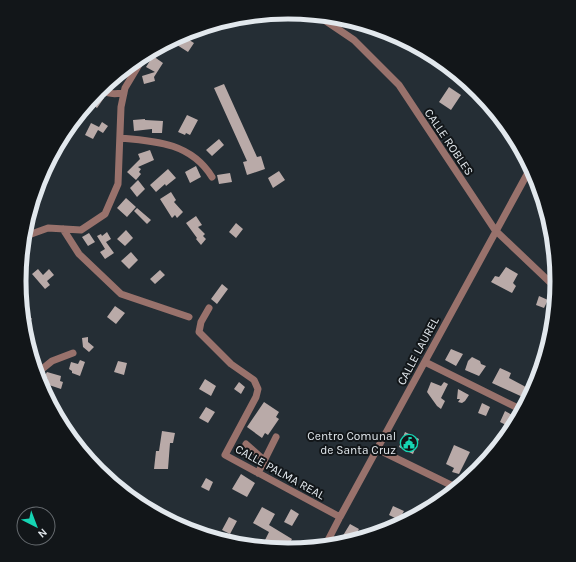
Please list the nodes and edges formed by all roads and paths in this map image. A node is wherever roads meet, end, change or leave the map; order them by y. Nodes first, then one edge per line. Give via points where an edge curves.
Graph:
1 (327, 22) edge
2 (138, 66) edge
3 (106, 93) edge
4 (124, 93) junction
5 (120, 138) junction
6 (527, 174) edge
7 (212, 177) dead end
8 (63, 229) junction
9 (495, 230) junction
10 (30, 234) edge
11 (550, 282) edge
12 (209, 308) dead end
13 (188, 317) dead end
14 (73, 353) dead end
15 (425, 362) junction
16 (42, 369) edge
17 (517, 408) edge
18 (276, 437) dead end
19 (246, 444) dead end
20 (377, 450) junction
21 (264, 460) junction
22 (258, 473) junction
23 (452, 485) edge
24 (340, 517) junction
25 (329, 540) edge

1 - 9 street, CALLE ROBLES via 354,40 399,86
2 - 4 street
3 - 4 street
4 - 5 street
5 - 7 street via 172,145 199,159
5 - 8 street via 118,184 105,214 81,230
6 - 9 street, CALLE LAUREL
8 - 10 street via 48,228
8 - 13 street via 79,254 121,294
9 - 11 street, CALLE ROBLES
9 - 15 street, CALLE LAUREL
12 - 22 street, CALLE PALMA REAL via 199,332 231,364 254,380 258,389 225,455
14 - 16 street via 52,361
15 - 17 street
15 - 20 street, CALLE LAUREL
18 - 21 street
19 - 21 street
20 - 23 street
20 - 24 street, CALLE LAUREL
21 - 22 street
22 - 24 street, CALLE PALMA REAL
24 - 25 street, CALLE LAUREL

